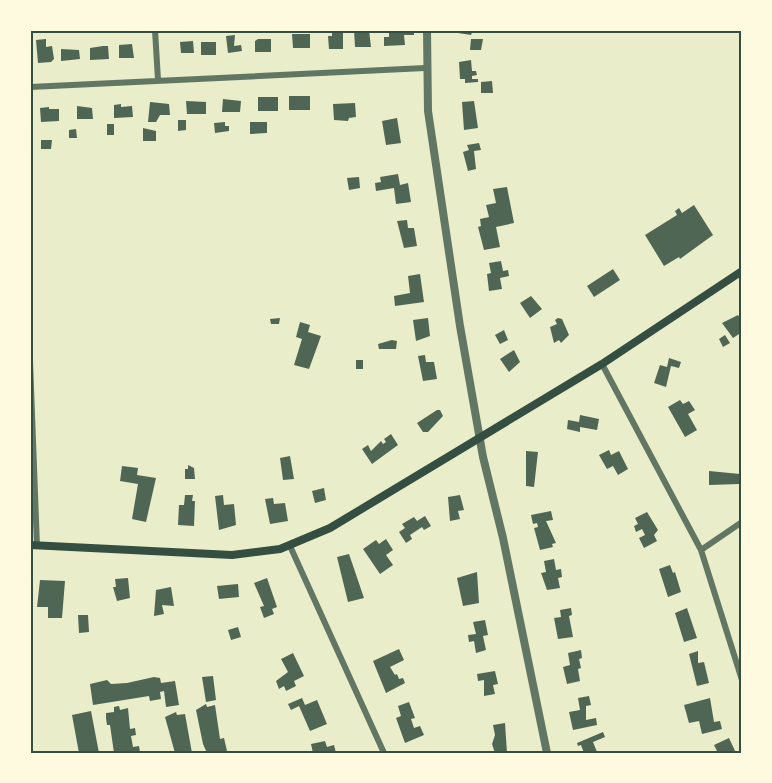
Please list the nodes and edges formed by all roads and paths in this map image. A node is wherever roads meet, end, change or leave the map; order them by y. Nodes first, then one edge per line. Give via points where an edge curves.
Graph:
1 (155, 30) edge
2 (427, 30) edge
3 (426, 68) junction
4 (158, 80) junction
5 (30, 87) edge
6 (742, 271) edge
7 (30, 361) edge
8 (602, 364) junction
9 (480, 437) junction
10 (742, 522) edge
11 (33, 545) edge
12 (290, 546) junction
13 (702, 550) junction
14 (742, 680) edge
15 (384, 753) edge
16 (547, 753) edge

1 - 4 street
2 - 3 street
3 - 4 street
3 - 9 street via 432,140
4 - 5 street
6 - 8 main road
7 - 11 street
8 - 9 main road
8 - 13 street
9 - 12 main road via 330,528
9 - 16 street
10 - 13 street
11 - 12 main road via 232,555
12 - 15 street
13 - 14 street

